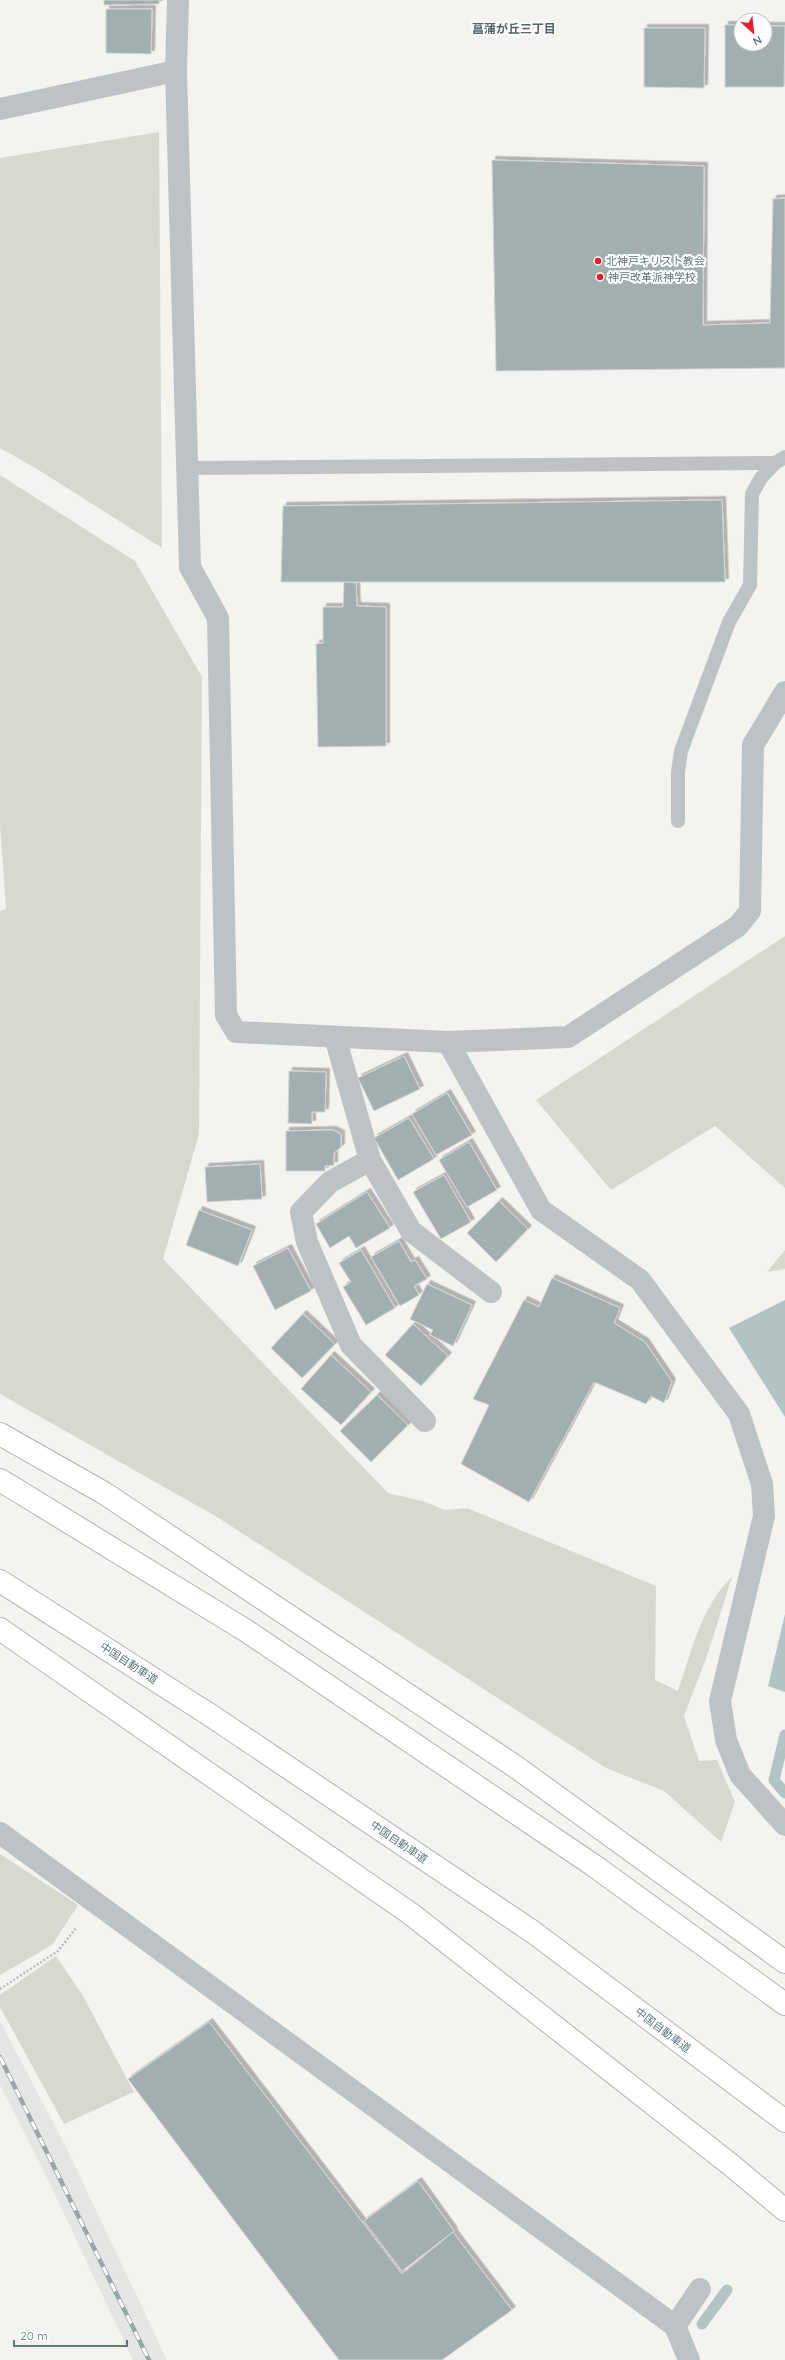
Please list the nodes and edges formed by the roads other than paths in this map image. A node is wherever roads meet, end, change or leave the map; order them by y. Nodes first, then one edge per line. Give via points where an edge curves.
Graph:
1 (178, 0) edge
2 (176, 71) junction
3 (0, 110) edge
4 (780, 460) edge
5 (188, 468) junction
6 (785, 692) edge
7 (678, 821) dead end
8 (335, 1037) junction
9 (448, 1042) junction
10 (370, 1160) junction
11 (491, 1292) dead end
12 (426, 1421) dead end
13 (0, 1434) edge
14 (0, 1480) edge
15 (0, 1581) edge
16 (0, 1629) edge
17 (785, 1825) edge
18 (0, 1833) edge
19 (785, 1962) edge
20 (785, 2004) edge
21 (785, 2122) edge
22 (785, 2210) edge
23 (700, 2289) dead end
24 (675, 2326) junction
25 (689, 2360) edge

1 - 2 street
2 - 3 street
2 - 5 street
4 - 5 lane
4 - 7 lane via 761,478 752,494 750,585 729,622 681,751 678,772
5 - 8 street via 190,567 218,618 226,1015 236,1032
6 - 9 street via 753,745 750,911 738,926 568,1038
8 - 9 street
8 - 10 street
9 - 17 street via 541,1210 640,1280 739,1414 762,1484 764,1516 720,1701 726,1740 740,1775
10 - 11 street via 411,1231
10 - 12 street via 330,1182 301,1212 307,1242 350,1345
13 - 19 highway via 104,1493 516,1767
14 - 20 highway via 245,1630 594,1865
15 - 21 highway, 中国自動車道 via 210,1715 533,1932
16 - 22 highway via 411,1914
18 - 24 street
23 - 24 street
24 - 25 street

